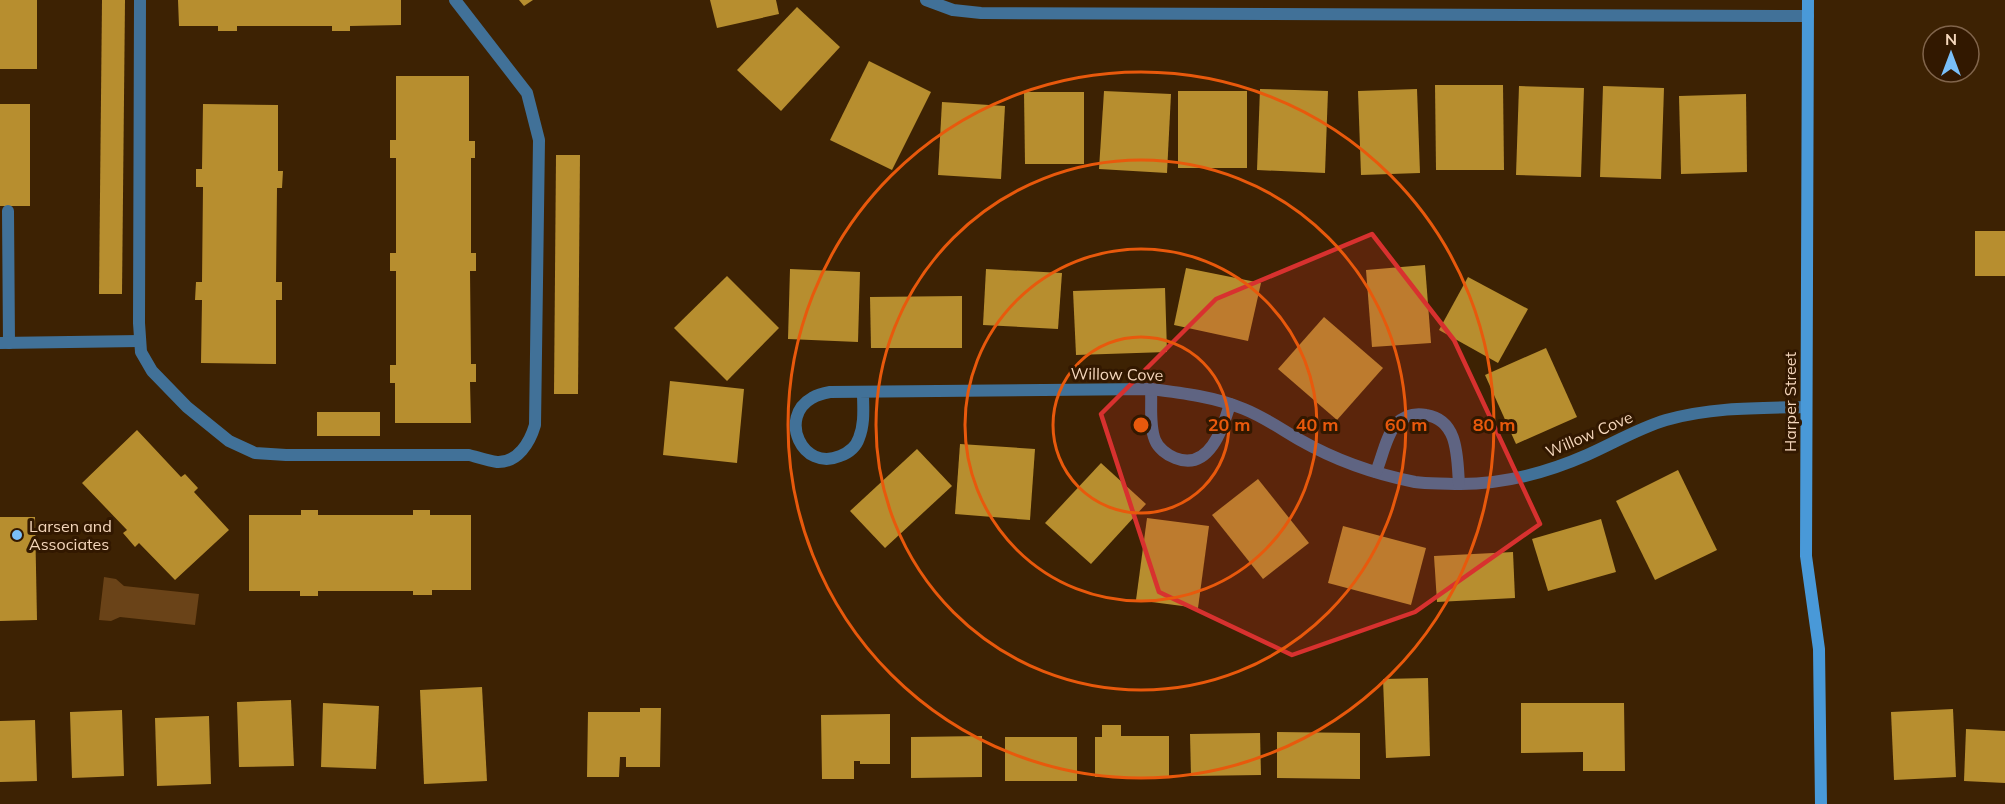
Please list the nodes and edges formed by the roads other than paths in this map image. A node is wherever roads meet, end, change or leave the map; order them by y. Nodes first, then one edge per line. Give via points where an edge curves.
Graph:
1 (140, 0) edge
2 (455, 0) edge
3 (926, 0) edge
4 (1808, 0) edge
5 (1808, 16) junction
6 (8, 211) dead end
7 (140, 341) junction
8 (4, 343) edge
9 (1151, 389) junction
10 (863, 392) junction
11 (1230, 404) junction
12 (1806, 407) junction
13 (1377, 472) junction
14 (1459, 484) junction
15 (1821, 804) edge

1 - 7 street
2 - 7 street via 527,93 539,140 535,425 523,449 512,459 498,462 469,455 255,453 229,441 187,407 152,372 141,352
3 - 5 street via 953,10 981,13
4 - 5 street, Harper Street
5 - 12 street, Harper Street
6 - 8 street
7 - 8 street
9 - 10 street, Willow Cove
9 - 11 street, Willow Cove via 1201,395
9 - 11 street via 1155,440 1176,459 1204,456 1222,430
10 - 10 street, Willow Cove via 830,392 811,398 799,410 795,422 796,436 803,449 815,457 834,459 849,452 859,440
11 - 13 street, Willow Cove via 1273,422 1331,456
12 - 14 street, Willow Cove via 1723,409 1666,420 1554,469 1514,480
12 - 15 street, Harper Street via 1806,555 1819,649
13 - 14 street, Willow Cove via 1417,482
13 - 14 street via 1394,426 1406,417 1435,416 1447,425 1454,438

